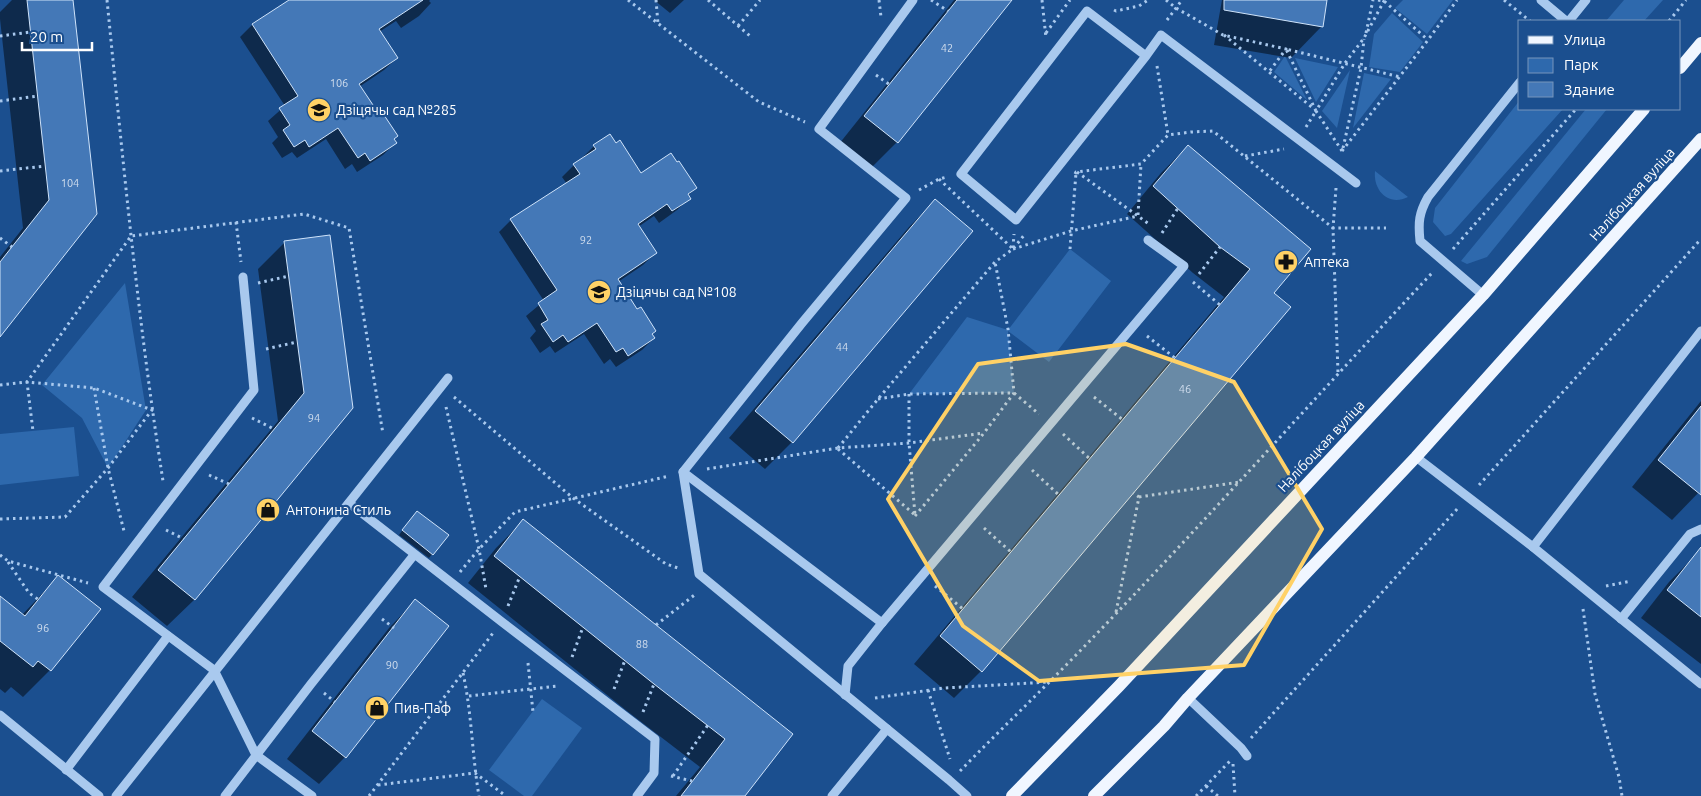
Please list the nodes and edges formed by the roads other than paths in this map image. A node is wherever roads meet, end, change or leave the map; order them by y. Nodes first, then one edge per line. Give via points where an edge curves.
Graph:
1 (912, 0) edge
2 (1540, 0) edge
3 (1586, 0) edge
4 (1567, 20) edge
5 (1569, 20) edge
6 (1701, 43) edge
7 (1146, 56) junction
8 (1681, 67) edge
9 (1518, 84) edge
10 (1643, 110) edge
11 (1701, 139) edge
12 (1356, 183) dead end
13 (1148, 240) dead end
14 (243, 282) road end
15 (1483, 294) junction
16 (1701, 331) edge
17 (448, 378) dead end
18 (1416, 457) junction
19 (683, 472) junction
20 (349, 502) junction
21 (1701, 529) edge
22 (1533, 547) junction
23 (414, 555) junction
24 (1621, 619) junction
25 (882, 623) junction
26 (168, 636) junction
27 (214, 670) junction
28 (1701, 684) edge
29 (845, 695) junction
30 (1188, 698) junction
31 (0, 715) edge
32 (887, 729) junction
33 (256, 755) junction
34 (1248, 756) dead end
35 (66, 770) junction
36 (99, 796) edge
37 (116, 796) edge
38 (225, 796) edge
39 (312, 796) edge
40 (637, 796) edge
41 (832, 796) edge
42 (967, 796) edge
43 (1012, 796) edge
44 (1094, 796) edge

1 - 19 lane via 819,128 906,198
2 - 4 lane
3 - 5 lane
6 - 8 main road
7 - 7 lane via 1016,220 961,174 1087,11
7 - 12 lane via 1161,35
9 - 15 lane via 1428,197 1418,224 1420,240
10 - 15 main road, Налібоцкая вуліца
11 - 18 main road, Налібоцкая вуліца
13 - 25 lane via 1184,266
14 - 26 lane via 254,390 103,587
15 - 43 main road, Налібоцкая вуліца via 1119,686
16 - 22 lane
17 - 20 lane
18 - 22 lane
18 - 30 main road, Налібоцкая вуліца
19 - 25 lane
19 - 29 lane via 699,574
20 - 23 lane
20 - 27 lane
21 - 24 lane via 1690,534
22 - 24 lane
23 - 33 lane
23 - 40 lane via 654,740 654,773
24 - 28 lane
25 - 29 lane via 848,666
26 - 27 lane
26 - 35 lane
27 - 33 lane
27 - 37 lane
29 - 32 lane
30 - 34 lane
30 - 44 main road, Налібоцкая вуліца
31 - 35 lane
32 - 41 lane
32 - 42 lane
33 - 38 lane
33 - 39 lane
35 - 36 lane

